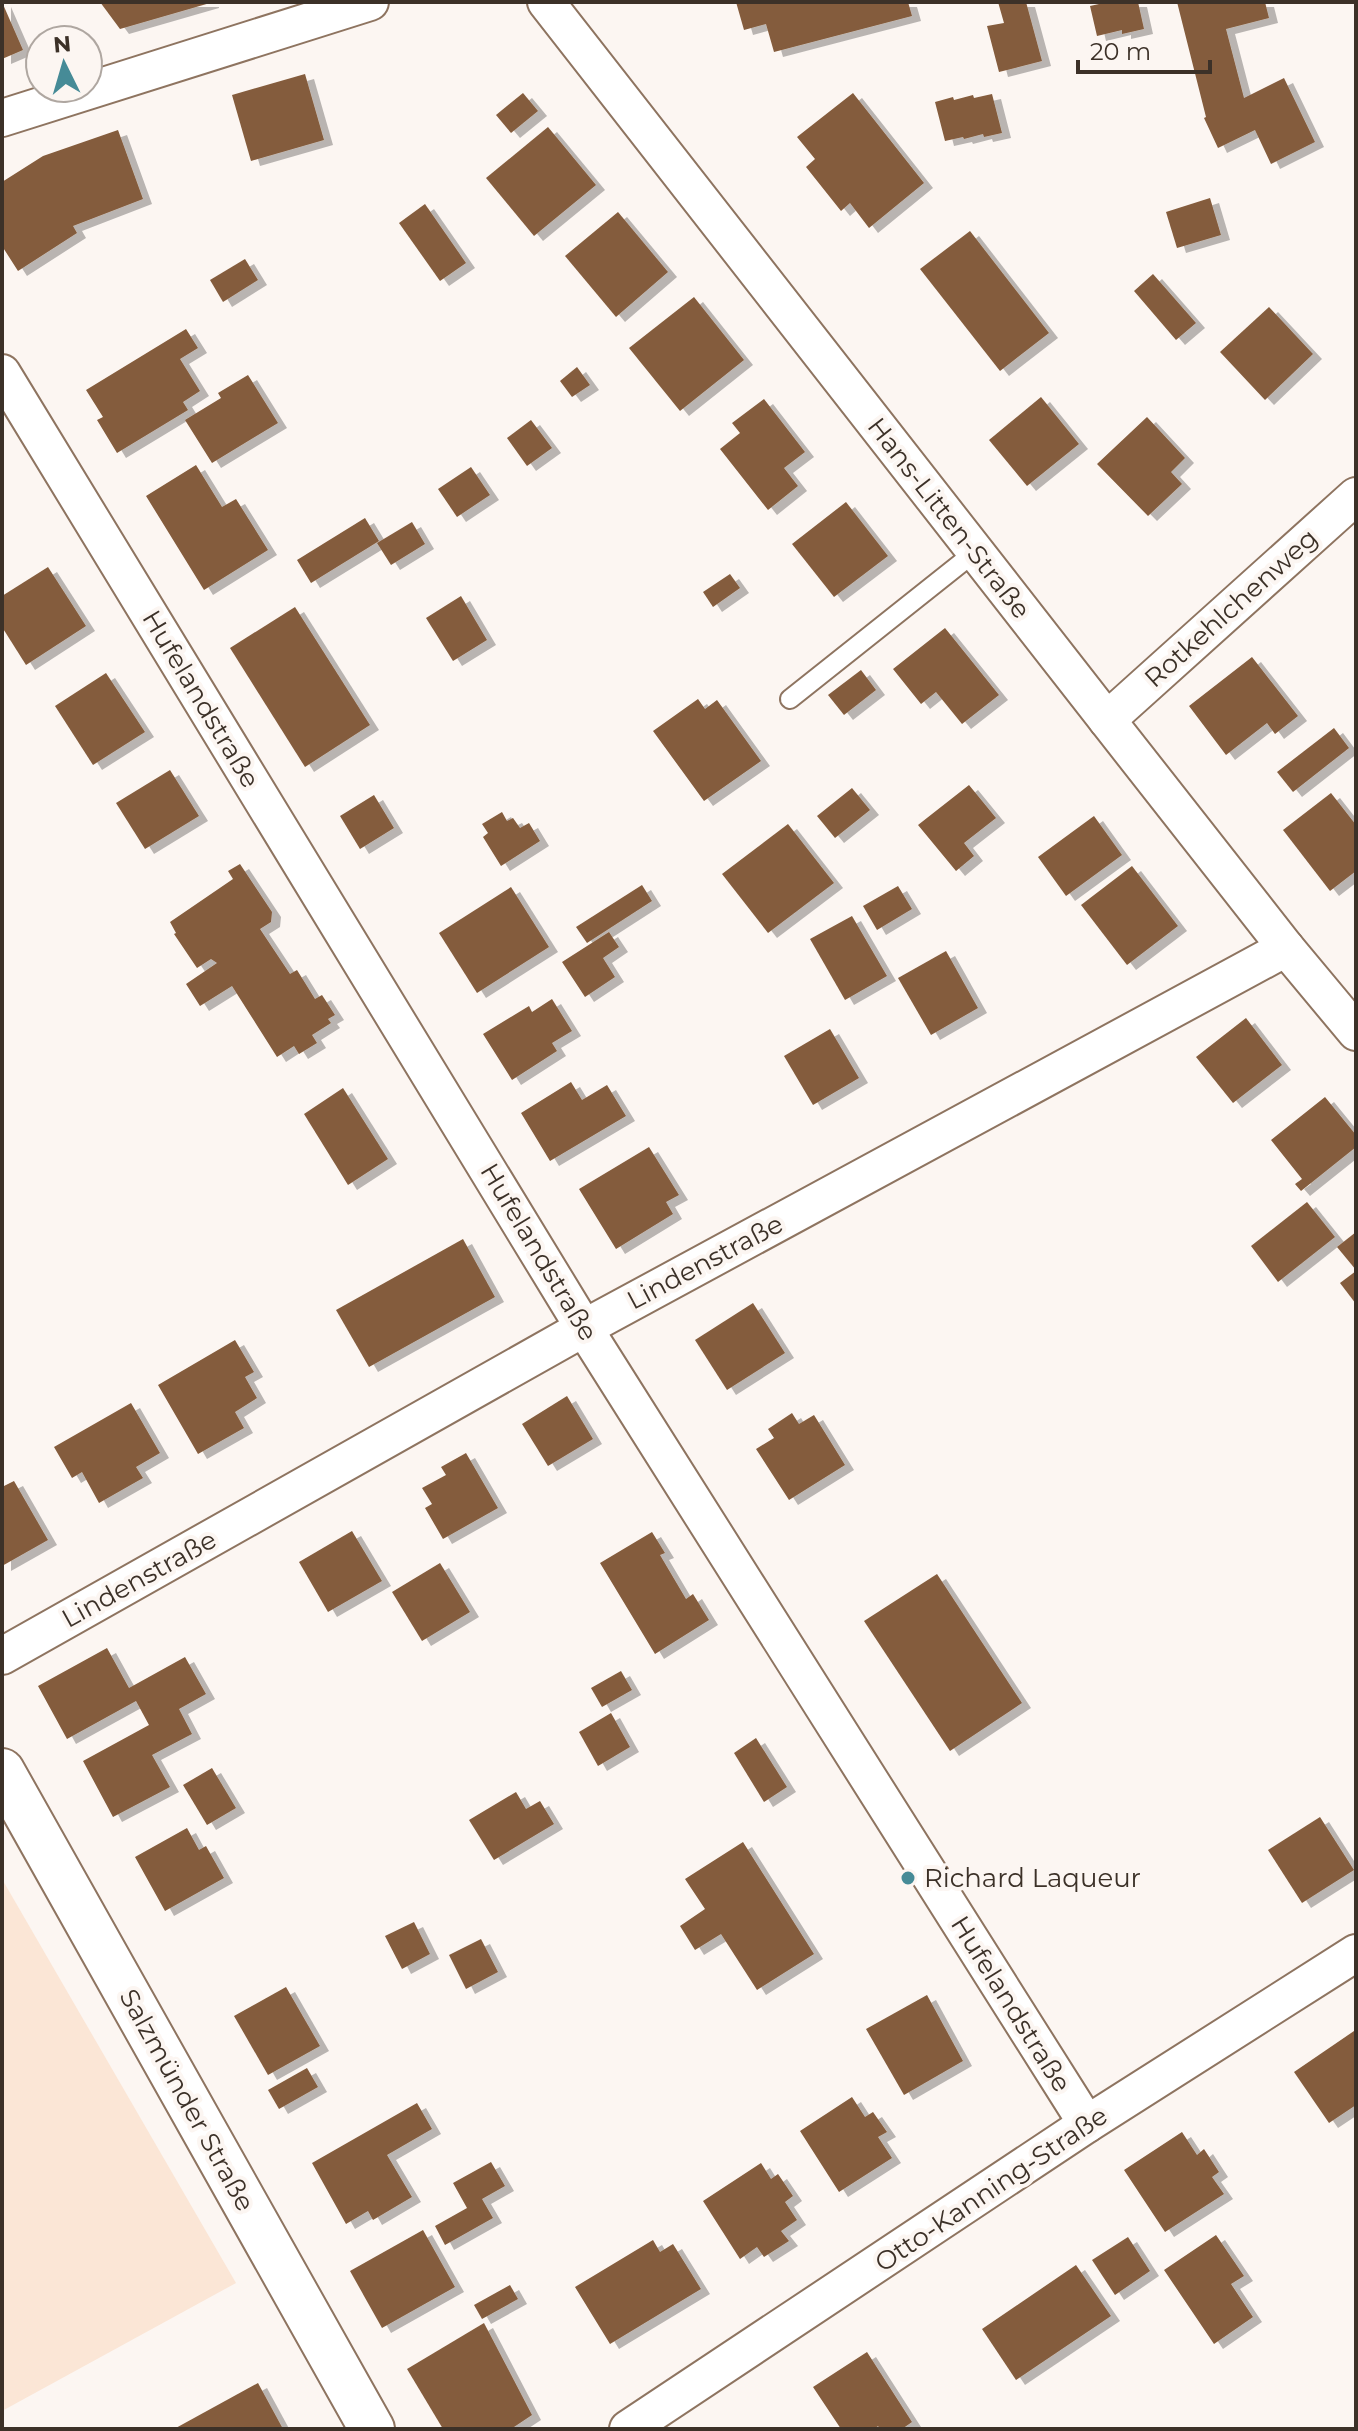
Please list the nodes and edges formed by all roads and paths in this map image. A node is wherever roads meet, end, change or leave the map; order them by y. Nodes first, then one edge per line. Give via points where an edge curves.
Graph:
1 (370, 2) edge
2 (546, 2) edge
3 (2, 118) edge
4 (2, 373) edge
5 (1356, 496) edge
6 (975, 552) junction
7 (790, 699) dead end
8 (1107, 720) junction
9 (1286, 948) junction
10 (1356, 1032) edge
11 (584, 1328) junction
12 (2, 1656) edge
13 (2, 1771) edge
14 (1356, 1953) edge
15 (1087, 2124) junction
16 (372, 2429) edge
17 (628, 2429) edge

1 - 3 street
2 - 6 street, Hans-Litten-Straße
4 - 11 street, Hufelandstraße
5 - 8 street, Rotkehlchenweg
6 - 7 lane
6 - 8 street, Hans-Litten-Straße
8 - 9 street, Hans-Litten-Straße
9 - 10 street, Hans-Litten-Straße
9 - 11 street, Lindenstraße
11 - 12 street, Lindenstraße
11 - 15 street, Hufelandstraße
13 - 16 main road, Salzmünder Straße
14 - 15 street, Otto-Kanning-Straße
15 - 17 street, Otto-Kanning-Straße

